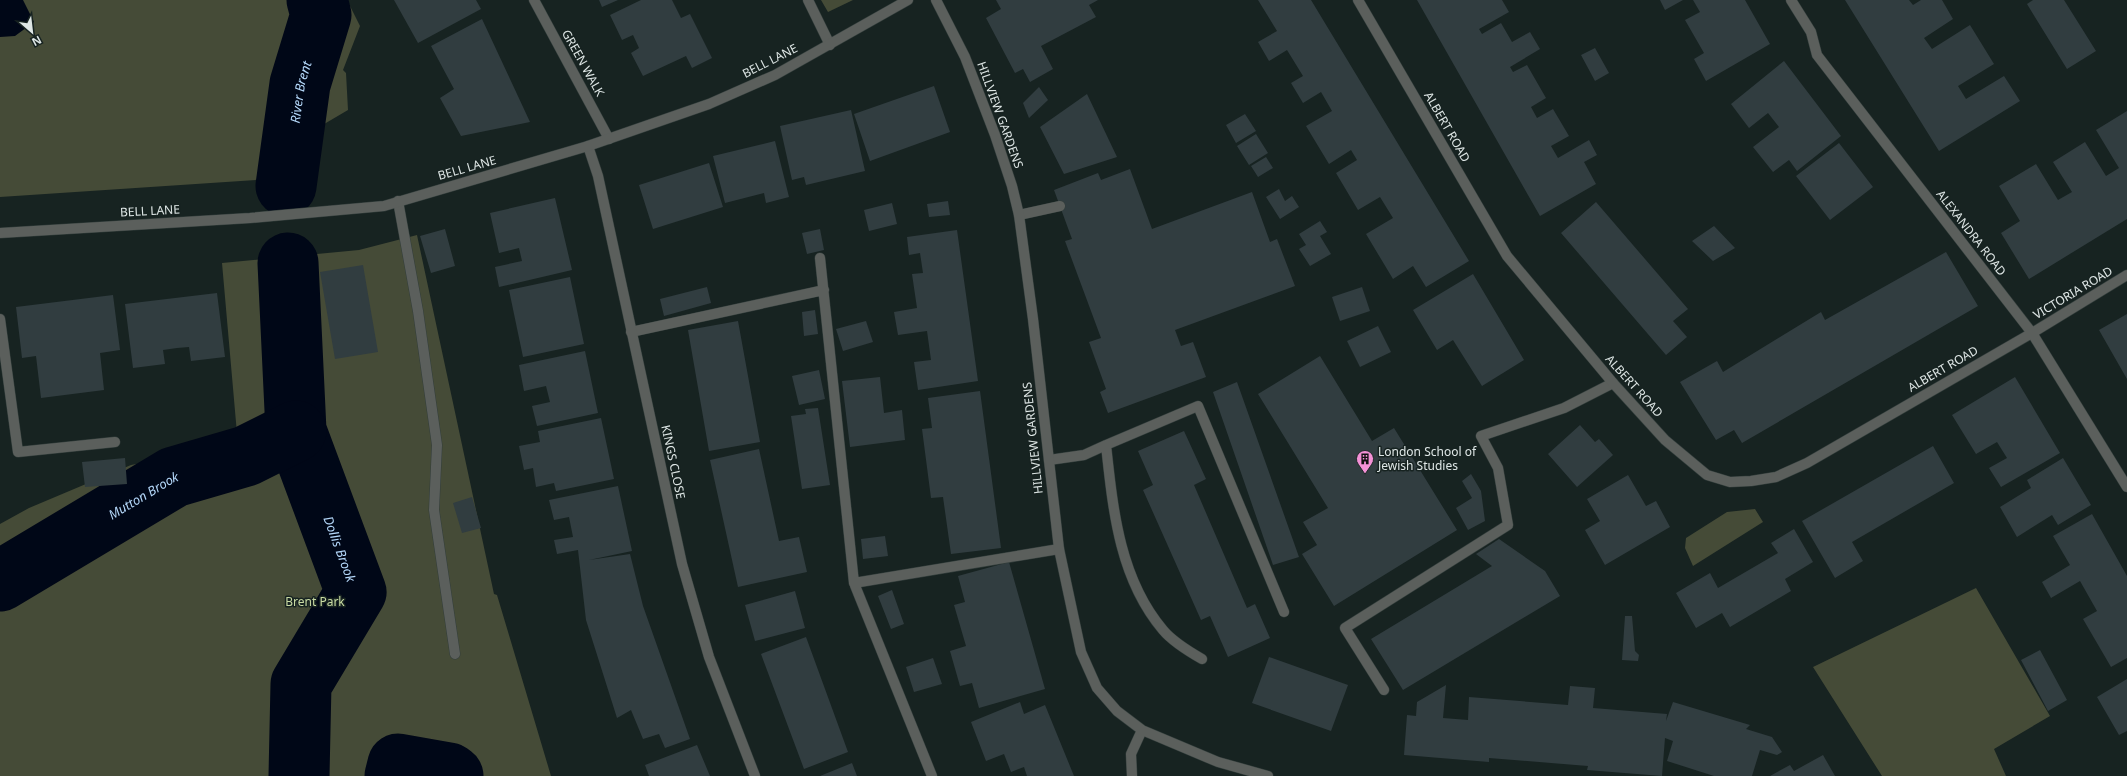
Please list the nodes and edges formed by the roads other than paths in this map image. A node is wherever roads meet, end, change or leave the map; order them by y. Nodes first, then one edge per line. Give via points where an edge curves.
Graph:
1 (534, 0) edge
2 (808, 0) edge
3 (908, 0) edge
4 (936, 0) edge
5 (1358, 0) edge
6 (1791, 0) edge
7 (830, 45) junction
8 (609, 139) junction
9 (588, 146) junction
10 (398, 201) junction
11 (1060, 206) dead end
12 (1019, 215) junction
13 (0, 233) edge
14 (820, 258) dead end
15 (2127, 275) edge
16 (824, 290) junction
17 (0, 319) edge
18 (631, 332) junction
19 (2032, 333) junction
20 (1613, 383) junction
21 (116, 442) dead end
22 (1106, 445) junction
23 (1049, 460) junction
24 (2127, 487) edge
25 (1059, 549) junction
26 (854, 583) junction
27 (1284, 612) dead end
28 (455, 654) dead end
29 (1202, 659) dead end
30 (1384, 690) dead end
31 (1142, 730) junction
32 (756, 776) edge
33 (932, 776) edge
34 (1132, 776) edge
35 (1268, 776) edge

1 - 8 street, GREEN WALK
2 - 7 street
3 - 7 street, BELL LANE
4 - 12 street, HILLVIEW GARDENS via 965,57 1012,186
5 - 20 street, ALBERT ROAD via 1507,256
6 - 19 street, ALEXANDRA ROAD via 1811,32 1817,55
7 - 8 street, BELL LANE via 775,75 709,104
8 - 9 street, BELL LANE
9 - 10 street, BELL LANE
9 - 18 street, KINGS CLOSE via 598,176
10 - 13 street, BELL LANE via 384,206 250,218
10 - 28 street via 418,311 437,445 434,510
11 - 12 street
12 - 23 street, HILLVIEW GARDENS
14 - 16 street
15 - 19 street, VICTORIA ROAD
16 - 18 street
16 - 26 street
17 - 21 street via 18,452
18 - 32 street, KINGS CLOSE via 693,605 709,657
19 - 20 street, ALBERT ROAD via 1807,463 1776,477 1751,481 1730,482 1708,475 1665,440
19 - 24 street, ALEXANDRA ROAD
20 - 30 street via 1564,408 1481,436 1498,468 1508,525 1345,628
22 - 23 street via 1084,455
22 - 27 street via 1198,406
22 - 29 street via 1114,518 1129,572 1145,604 1163,630
23 - 25 street, HILLVIEW GARDENS
25 - 26 street
25 - 31 street, HILLVIEW GARDENS via 1081,652 1097,688 1117,712
26 - 33 street
31 - 34 street via 1131,754
31 - 35 street, HILLVIEW GARDENS via 1218,762

